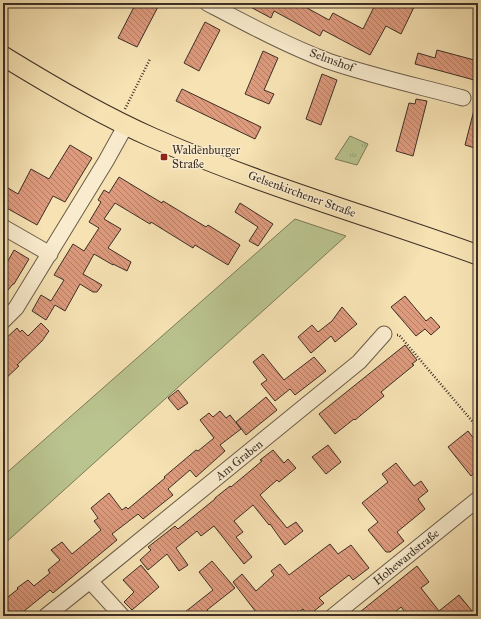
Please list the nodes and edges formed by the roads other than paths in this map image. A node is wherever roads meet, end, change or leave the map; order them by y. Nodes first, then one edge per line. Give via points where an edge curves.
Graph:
1 (207, 3) edge
2 (3, 56) edge
3 (463, 98) dead end
4 (122, 123) junction
5 (3, 227) edge
6 (50, 254) junction
7 (478, 255) edge
8 (3, 321) edge
9 (384, 334) road end
10 (478, 499) edge
11 (90, 581) junction
12 (46, 616) edge
13 (122, 616) edge
14 (333, 616) edge

1 - 3 street, Selmshof via 276,39 328,61
2 - 4 main road, Gelsenkirchener Straße
4 - 6 street via 106,161
4 - 7 main road, Gelsenkirchener Straße via 151,138 207,160
5 - 6 street
6 - 8 street via 16,308
9 - 11 street, Am Graben via 359,362
10 - 14 street, Hohewardstraße
11 - 12 street, Am Graben
11 - 13 street

